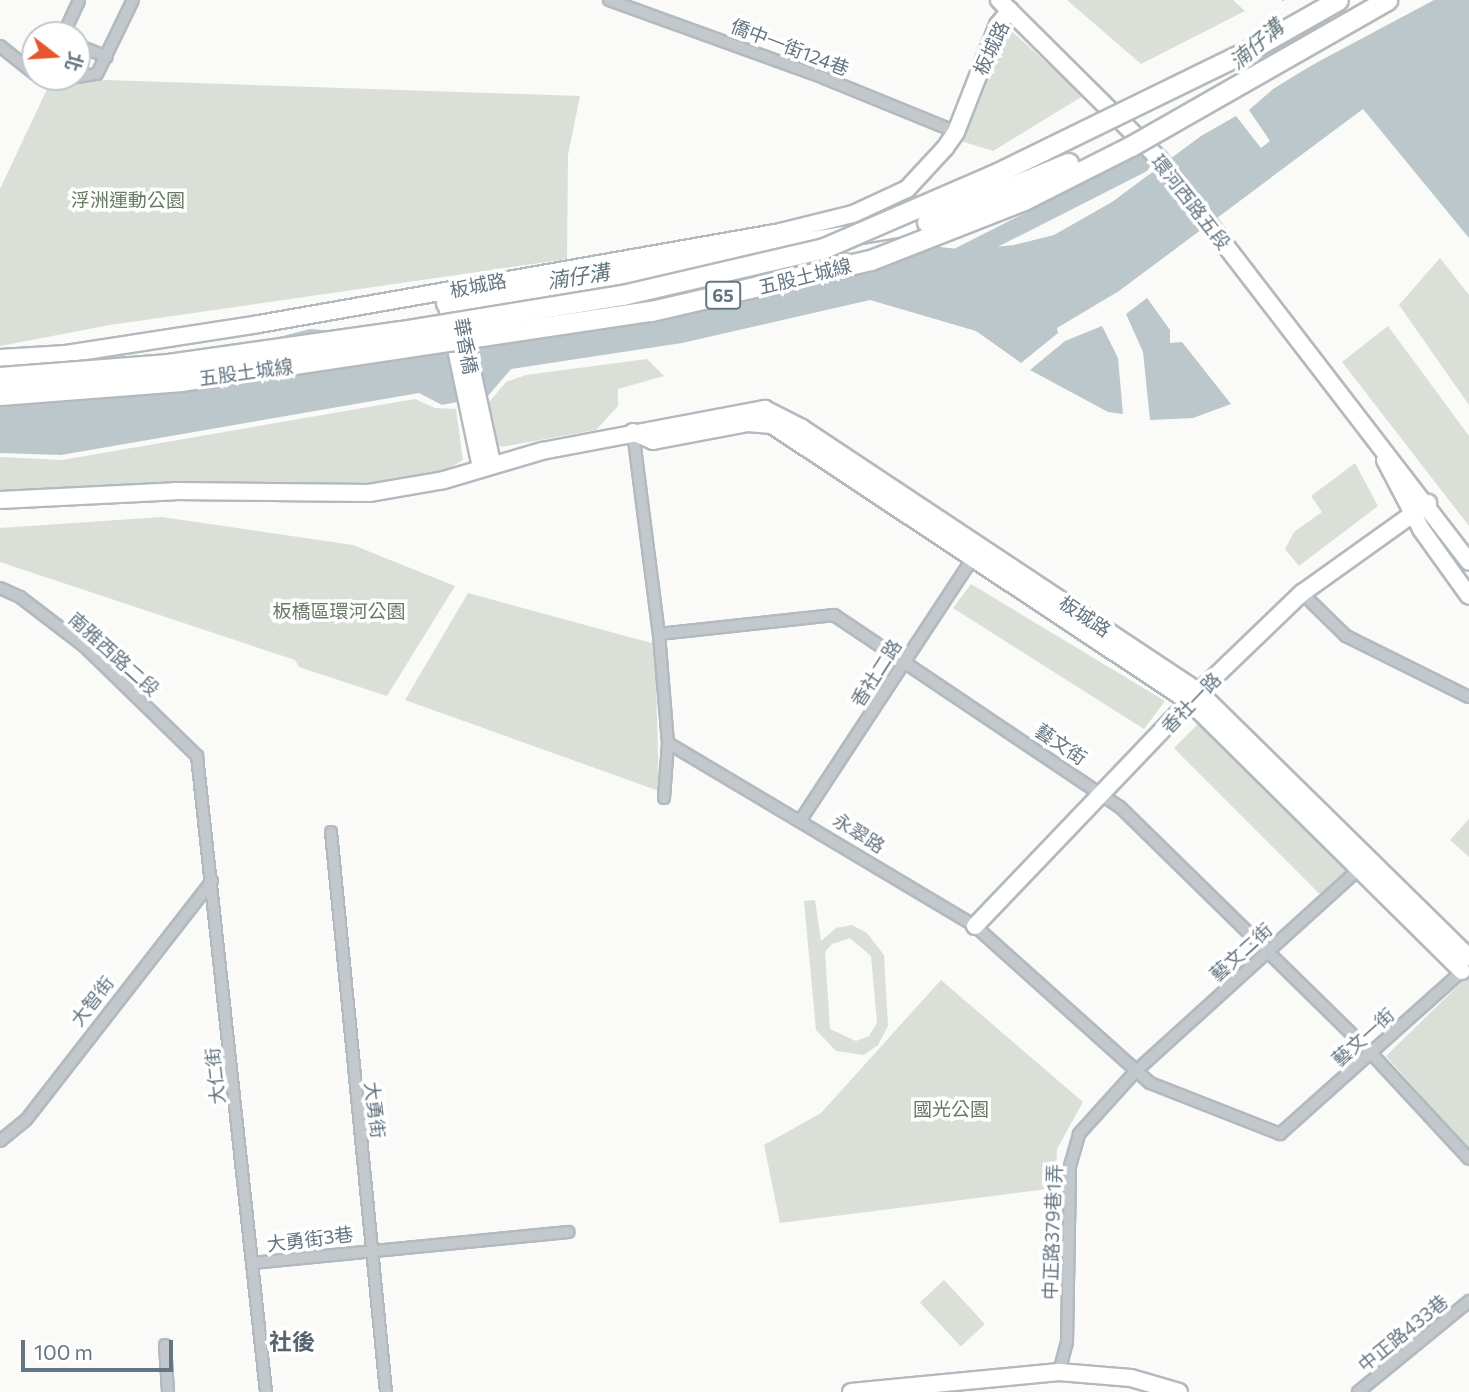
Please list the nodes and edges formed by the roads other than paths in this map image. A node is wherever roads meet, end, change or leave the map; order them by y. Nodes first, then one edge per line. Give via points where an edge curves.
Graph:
1 (79, 0) edge
2 (133, 0) edge
3 (609, 0) edge
4 (1338, 0) edge
5 (1387, 0) edge
6 (1004, 5) edge
7 (69, 21) edge
8 (0, 46) edge
9 (1255, 47) junction
10 (91, 51) edge
11 (107, 57) junction
12 (21, 63) edge
13 (1264, 69) junction
14 (91, 75) edge
15 (956, 132) junction
16 (930, 215) junction
17 (780, 232) junction
18 (451, 299) junction
19 (0, 358) edge
20 (0, 377) edge
21 (0, 395) edge
22 (1364, 421) junction
23 (633, 432) junction
24 (487, 465) junction
25 (0, 500) edge
26 (1428, 503) junction
27 (1412, 513) junction
28 (976, 552) junction
29 (1469, 562) edge
30 (0, 588) edge
31 (1302, 593) junction
32 (1469, 596) edge
33 (659, 634) junction
34 (905, 661) junction
35 (1195, 697) junction
36 (1469, 697) edge
37 (668, 743) junction
38 (197, 756) joint
39 (1103, 794) junction
40 (664, 798) dead end
41 (802, 818) junction
42 (331, 832) dead end
43 (1366, 863) junction
44 (212, 881) junction
45 (975, 926) junction
46 (1268, 950) junction
47 (1467, 964) edge
48 (1371, 1053) junction
49 (1135, 1072) junction
50 (1280, 1134) joint
51 (0, 1141) edge
52 (1469, 1159) edge
53 (568, 1232) dead end
54 (372, 1249) junction
55 (252, 1263) junction
56 (1469, 1301) edge
57 (165, 1345) dead end
58 (1059, 1372) junction
59 (948, 1387) edge
60 (168, 1392) edge
61 (266, 1392) edge
62 (386, 1392) edge
63 (851, 1392) edge
64 (1180, 1392) edge
65 (1358, 1392) edge

1 - 7 street
2 - 11 street
3 - 15 street, 僑中一街124巷
4 - 9 highway, 五股土城線 / 65, bridge
5 - 13 highway, 五股土城線 / 65, bridge
6 - 15 street, 板城路
6 - 22 street, 環河西路五段 via 1160,159
8 - 12 street
9 - 16 highway, bridge via 1165,103
9 - 20 highway, 五股土城線 / 65, bridge via 993,175 824,248 622,295 388,333 168,364
10 - 11 street
11 - 14 street via 97,74
13 - 16 highway, bridge via 1008,192
13 - 21 highway, 五股土城線 / 65, bridge via 1194,113 1024,200 871,260 610,318 181,381
15 - 17 street, 板城路 via 907,189 853,214
16 - 17 highway
16 - 18 highway
17 - 18 street, 板城路
18 - 19 street, 板城路 via 126,346
18 - 24 street, 華香橋, bridge via 470,404
22 - 26 street, 環河西路五段
22 - 27 street, 環河西路五段
23 - 24 street, 板城路
23 - 28 street, 板城路 via 765,409 802,428
23 - 33 street
24 - 25 street, 板城路 via 444,480 369,493 175,491
26 - 27 street, 香社一路
26 - 29 street, 環河西路五段
27 - 31 street, 香社一路
27 - 32 street, 環河西路五段
28 - 34 street, 香社二路
28 - 35 street, 板城路
30 - 38 street, 南雅西路二段 via 20,597 84,646
31 - 35 street, 香社一路
31 - 36 street via 1346,636
33 - 34 street, 藝文街 via 834,615
33 - 37 street
34 - 39 street, 藝文街
34 - 41 street, 香社二路
35 - 39 street, 香社一路
35 - 43 street, 板城路
37 - 40 street
37 - 41 street, 永翠路
38 - 44 street, 大仁街
39 - 45 street, 香社一路
39 - 46 street, 藝文街
41 - 45 street, 永翠路
42 - 54 street, 大勇街
43 - 46 street, 藝文二街
43 - 47 street, 板城路
44 - 51 street, 大智街 via 26,1120
44 - 55 street, 大仁街
45 - 49 street, 永翠路
46 - 48 street, 藝文街
46 - 49 street, 藝文二街
47 - 48 street, 藝文一街
48 - 50 street, 藝文一街
48 - 52 street, 藝文街
49 - 50 street, 永翠路 via 1150,1083
49 - 58 street, 中正路379巷1弄 via 1089,1119 1073,1148 1067,1342
53 - 54 street, 大勇街3巷
54 - 55 street, 大勇街3巷
54 - 62 street, 大勇街
55 - 61 street, 大仁街
56 - 65 street, 中正路433巷
57 - 60 street
58 - 59 street
58 - 64 street via 1131,1378
59 - 63 street

